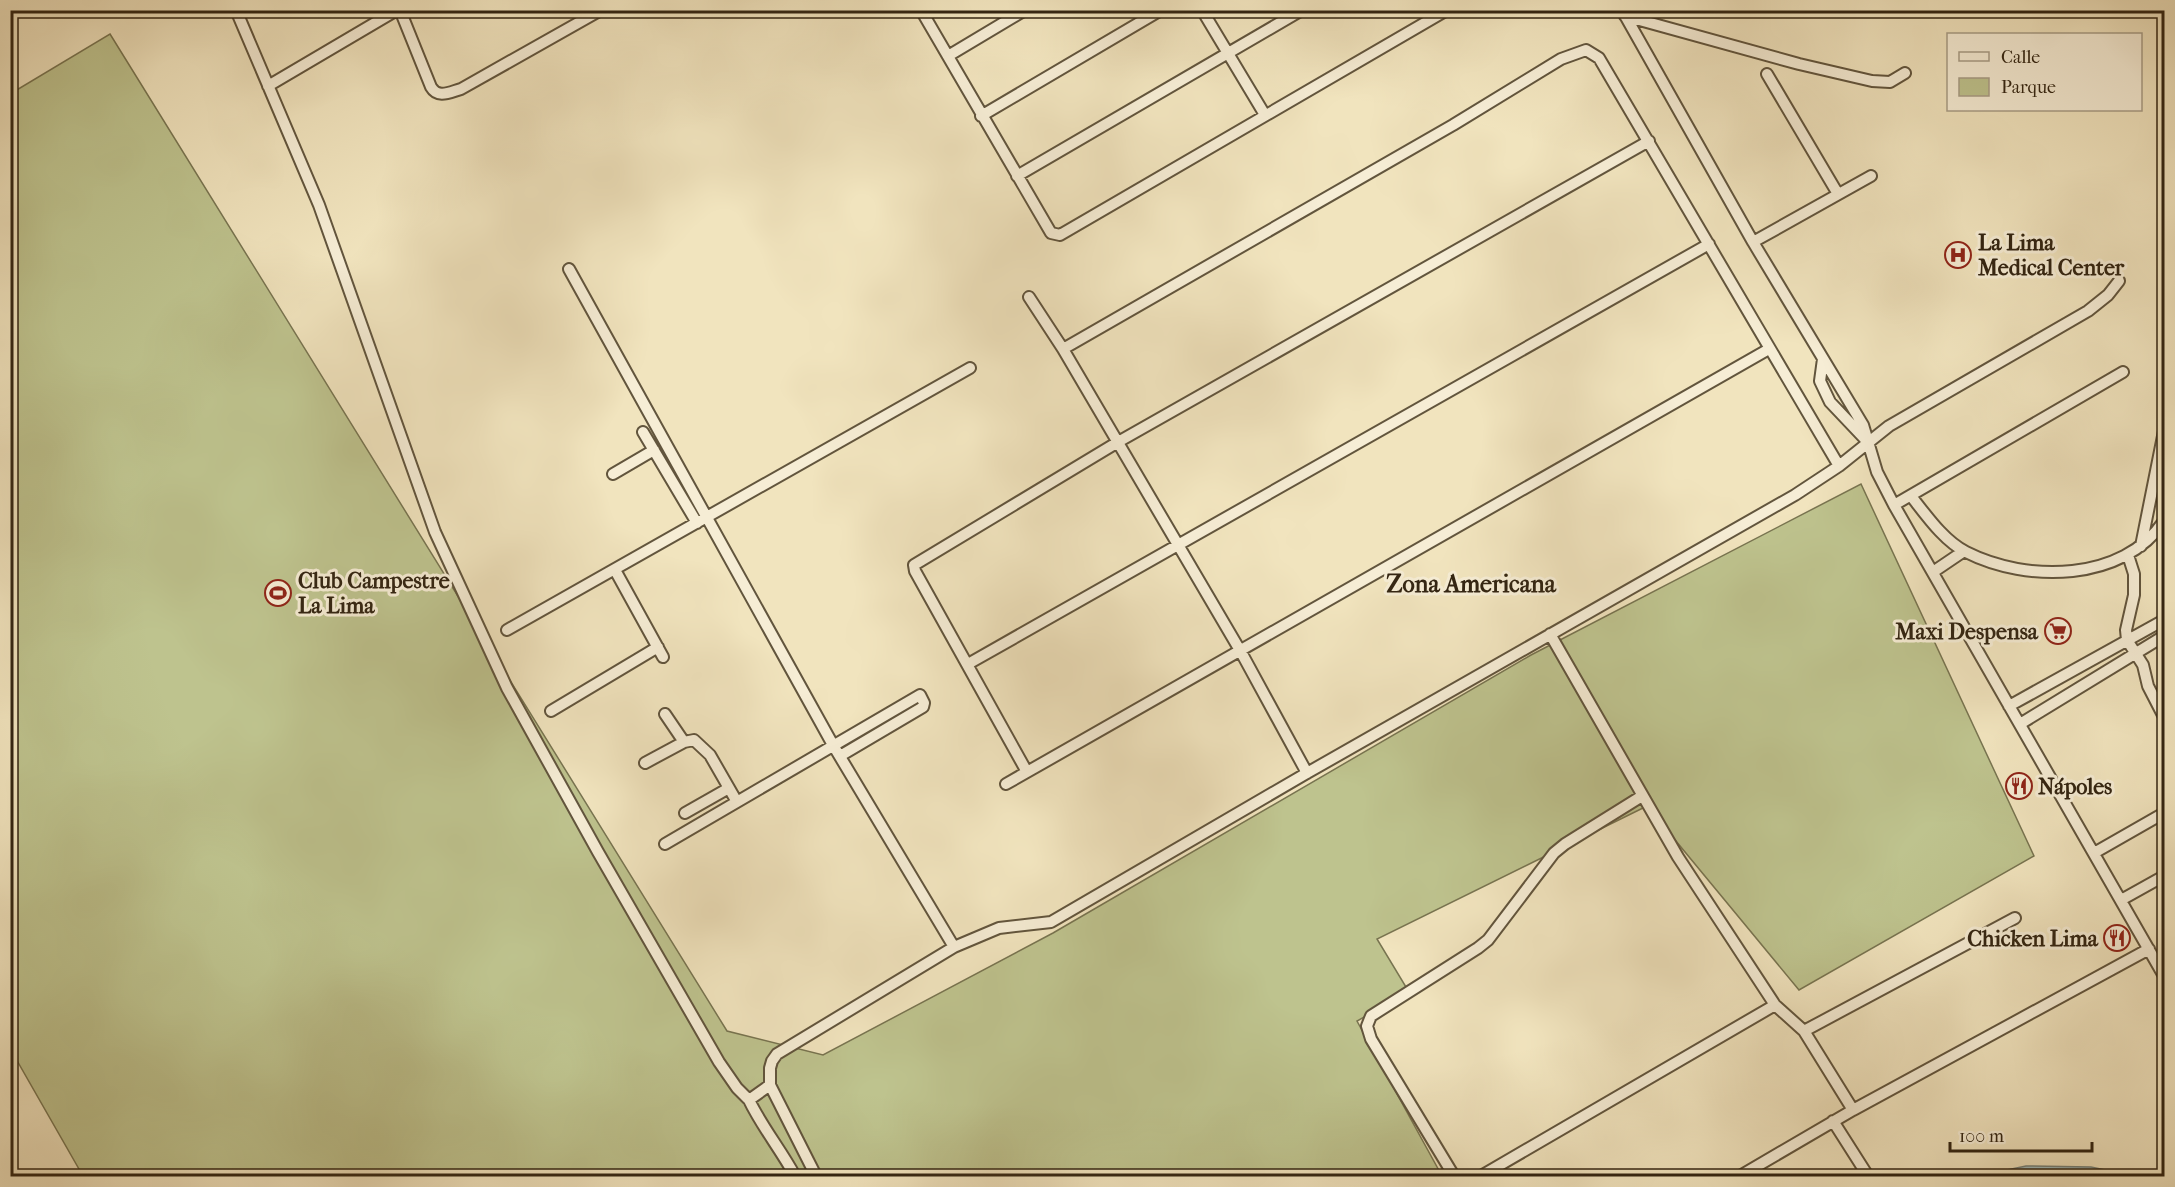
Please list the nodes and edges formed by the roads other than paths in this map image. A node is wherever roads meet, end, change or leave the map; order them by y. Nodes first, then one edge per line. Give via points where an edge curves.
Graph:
1 (236, 10) edge
2 (399, 10) edge
3 (601, 10) edge
4 (921, 10) edge
5 (1025, 10) edge
6 (1161, 10) edge
7 (1202, 10) edge
8 (1302, 10) edge
9 (1447, 10) edge
10 (1623, 13) edge
11 (1227, 54) junction
12 (948, 56) junction
13 (1905, 73) dead end
14 (1767, 74) dead end
15 (268, 86) junction
16 (1265, 115) junction
17 (981, 116) junction
18 (1649, 141) junction
19 (1017, 176) junction
20 (1871, 176) dead end
21 (1838, 194) junction
22 (1753, 242) junction
23 (1709, 244) junction
24 (568, 269) dead end
25 (2119, 281) dead end
26 (1029, 297) dead end
27 (1063, 349) junction
28 (1769, 349) junction
29 (1823, 359) junction
30 (970, 368) dead end
31 (2123, 372) dead end
32 (2164, 431) edge
33 (643, 432) dead end
34 (1118, 442) junction
35 (1869, 442) junction
36 (654, 450) junction
37 (1839, 466) junction
38 (613, 474) dead end
39 (1911, 496) junction
40 (1894, 505) junction
41 (701, 520) junction
42 (2164, 521) edge
43 (1178, 545) junction
44 (2141, 546) junction
45 (1964, 551) junction
46 (2128, 555) junction
47 (615, 570) junction
48 (1933, 572) junction
49 (2164, 620) edge
50 (507, 630) dead end
51 (1550, 634) junction
52 (2164, 636) edge
53 (2127, 640) junction
54 (1240, 652) junction
55 (2134, 654) junction
56 (968, 664) junction
57 (2064, 675) junction
58 (2073, 691) junction
59 (2009, 706) junction
60 (551, 711) dead end
61 (665, 714) dead end
62 (2164, 717) edge
63 (2020, 724) junction
64 (684, 742) junction
65 (834, 745) junction
66 (840, 756) junction
67 (645, 763) dead end
68 (1026, 772) junction
69 (1307, 773) junction
70 (1006, 784) dead end
71 (729, 788) junction
72 (1641, 796) junction
73 (737, 802) junction
74 (685, 813) dead end
75 (2164, 813) edge
76 (665, 844) dead end
77 (2094, 853) junction
78 (2164, 876) edge
79 (2121, 900) junction
80 (2015, 918) dead end
81 (954, 947) junction
82 (2149, 949) junction
83 (2164, 976) edge
84 (1775, 1005) junction
85 (1804, 1031) junction
86 (770, 1084) junction
87 (749, 1100) junction
88 (1853, 1110) junction
89 (1833, 1121) junction
90 (795, 1176) edge
91 (816, 1176) edge
92 (1454, 1176) edge
93 (1481, 1176) edge
94 (1740, 1176) edge
95 (1868, 1176) edge

1 - 15 street
2 - 3 street via 431,87 443,95 461,89
2 - 15 street
4 - 12 street
5 - 12 street
6 - 17 street
7 - 11 street
8 - 11 street
9 - 16 street
10 - 13 street via 1872,81 1890,82
10 - 22 street
11 - 16 street
11 - 19 street
12 - 17 street
14 - 21 street
15 - 87 street via 319,205 435,532 507,688 719,1062
16 - 19 street via 1060,235 1051,233
17 - 19 street
18 - 23 street
18 - 27 street via 1599,58 1586,50 1573,54
18 - 34 street
20 - 21 street
21 - 22 street
22 - 29 street
23 - 28 street
23 - 43 street
24 - 41 street
25 - 35 street via 2088,311 1889,426
26 - 27 street
27 - 34 street
28 - 37 street
28 - 54 street
29 - 35 street
29 - 35 street via 1820,381 1830,402
30 - 41 street
31 - 39 street
32 - 44 street
33 - 36 street
34 - 43 street
34 - 56 street via 914,565
35 - 37 street
35 - 40 street via 1877,472
36 - 38 street
36 - 41 street
37 - 51 street
39 - 40 street
39 - 45 street
40 - 48 street
41 - 47 street
41 - 65 street
42 - 44 street
43 - 54 street
43 - 56 street
44 - 46 street
45 - 46 street via 2022,569 2064,572 2108,564
45 - 48 street
46 - 53 street via 2134,574 2134,595
47 - 50 street
47 - 60 street via 661,652
48 - 59 street
49 - 53 street
51 - 69 street
51 - 72 street
52 - 55 street
53 - 55 street
53 - 57 street
54 - 68 street
54 - 69 street
55 - 58 street
55 - 62 street via 2143,665 2148,686
56 - 68 street
57 - 58 street
57 - 59 street
58 - 63 street
59 - 63 street
61 - 64 street
63 - 77 street
64 - 67 street
64 - 71 street via 694,740 710,755
65 - 66 street
65 - 66 street via 918,695 921,697 923,707
65 - 73 street
66 - 81 street
68 - 70 street
69 - 81 street via 1051,922 999,928
71 - 73 street
71 - 74 street
72 - 84 street
72 - 92 street via 1554,853 1488,940 1371,1016 1367,1026 1371,1039
73 - 76 street
75 - 77 street
77 - 79 street
78 - 79 street
79 - 82 street
80 - 85 street
81 - 86 street via 777,1054 770,1068
82 - 83 street
82 - 88 street
84 - 85 street
84 - 93 street
85 - 88 street
86 - 87 street
86 - 91 street
87 - 90 street
88 - 89 street
89 - 94 street
89 - 95 street

